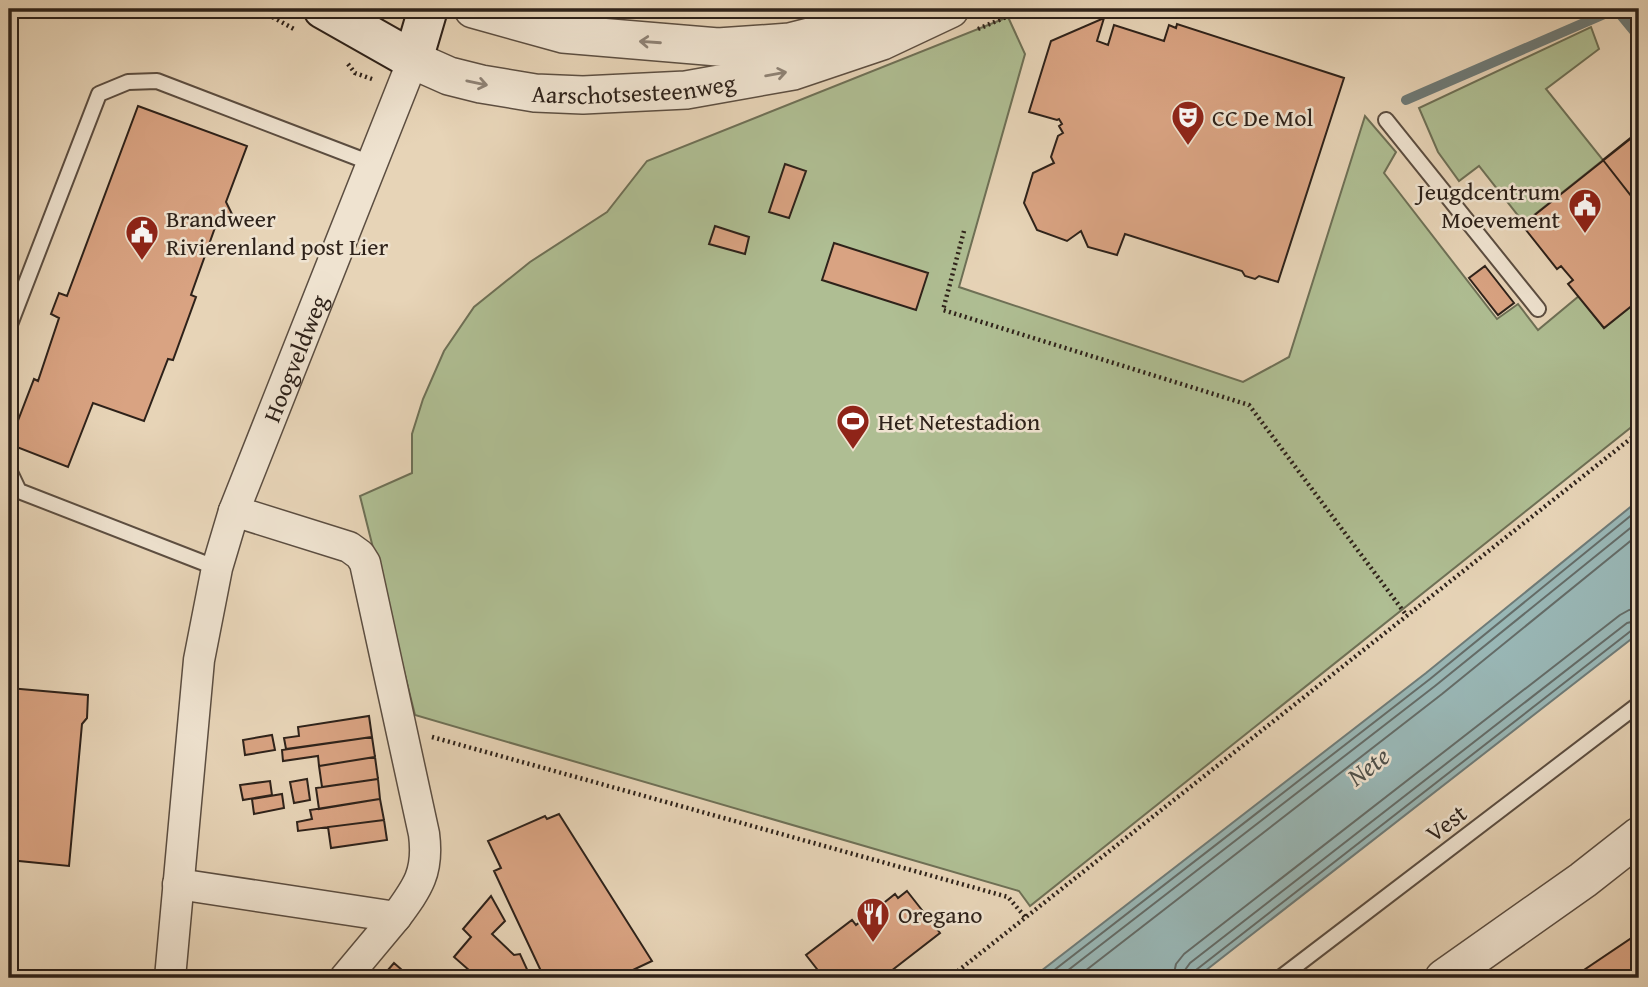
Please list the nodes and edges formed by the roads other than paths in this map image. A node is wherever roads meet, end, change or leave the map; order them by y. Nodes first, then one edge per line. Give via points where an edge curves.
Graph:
1 (323, 9) edge
2 (428, 9) edge
3 (473, 9) edge
4 (922, 9) edge
5 (950, 9) edge
6 (413, 60) junction
7 (1386, 120) dead end
8 (371, 163) junction
9 (1538, 309) dead end
10 (9, 327) edge
11 (9, 470) edge
12 (234, 511) junction
13 (216, 568) junction
14 (1639, 704) edge
15 (1639, 836) edge
16 (178, 884) junction
17 (396, 917) junction
18 (170, 978) edge
19 (345, 978) edge
20 (1280, 978) edge
21 (1444, 978) edge

1 - 6 main road, Aarschotsesteenweg
2 - 6 main road, Hoogveldweg
4 -> 3 street, Aarschotsesteenweg via 790,42 718,47 563,34
6 -> 5 street, Aarschotsesteenweg via 449,76 534,93 686,90 793,71 882,41
6 - 8 street, Hoogveldweg
7 - 9 lane
8 - 10 lane via 157,81 128,82 99,94
8 - 12 street, Hoogveldweg
11 - 13 lane via 19,491
12 - 13 street, Hoogveldweg
12 - 17 street via 349,547 365,563 426,851 420,882
13 - 16 street, Hoogveldweg via 199,660
14 - 20 lane, Vest
15 - 21 street
16 - 17 street
16 - 18 street, Hoogveldweg
17 - 19 street

